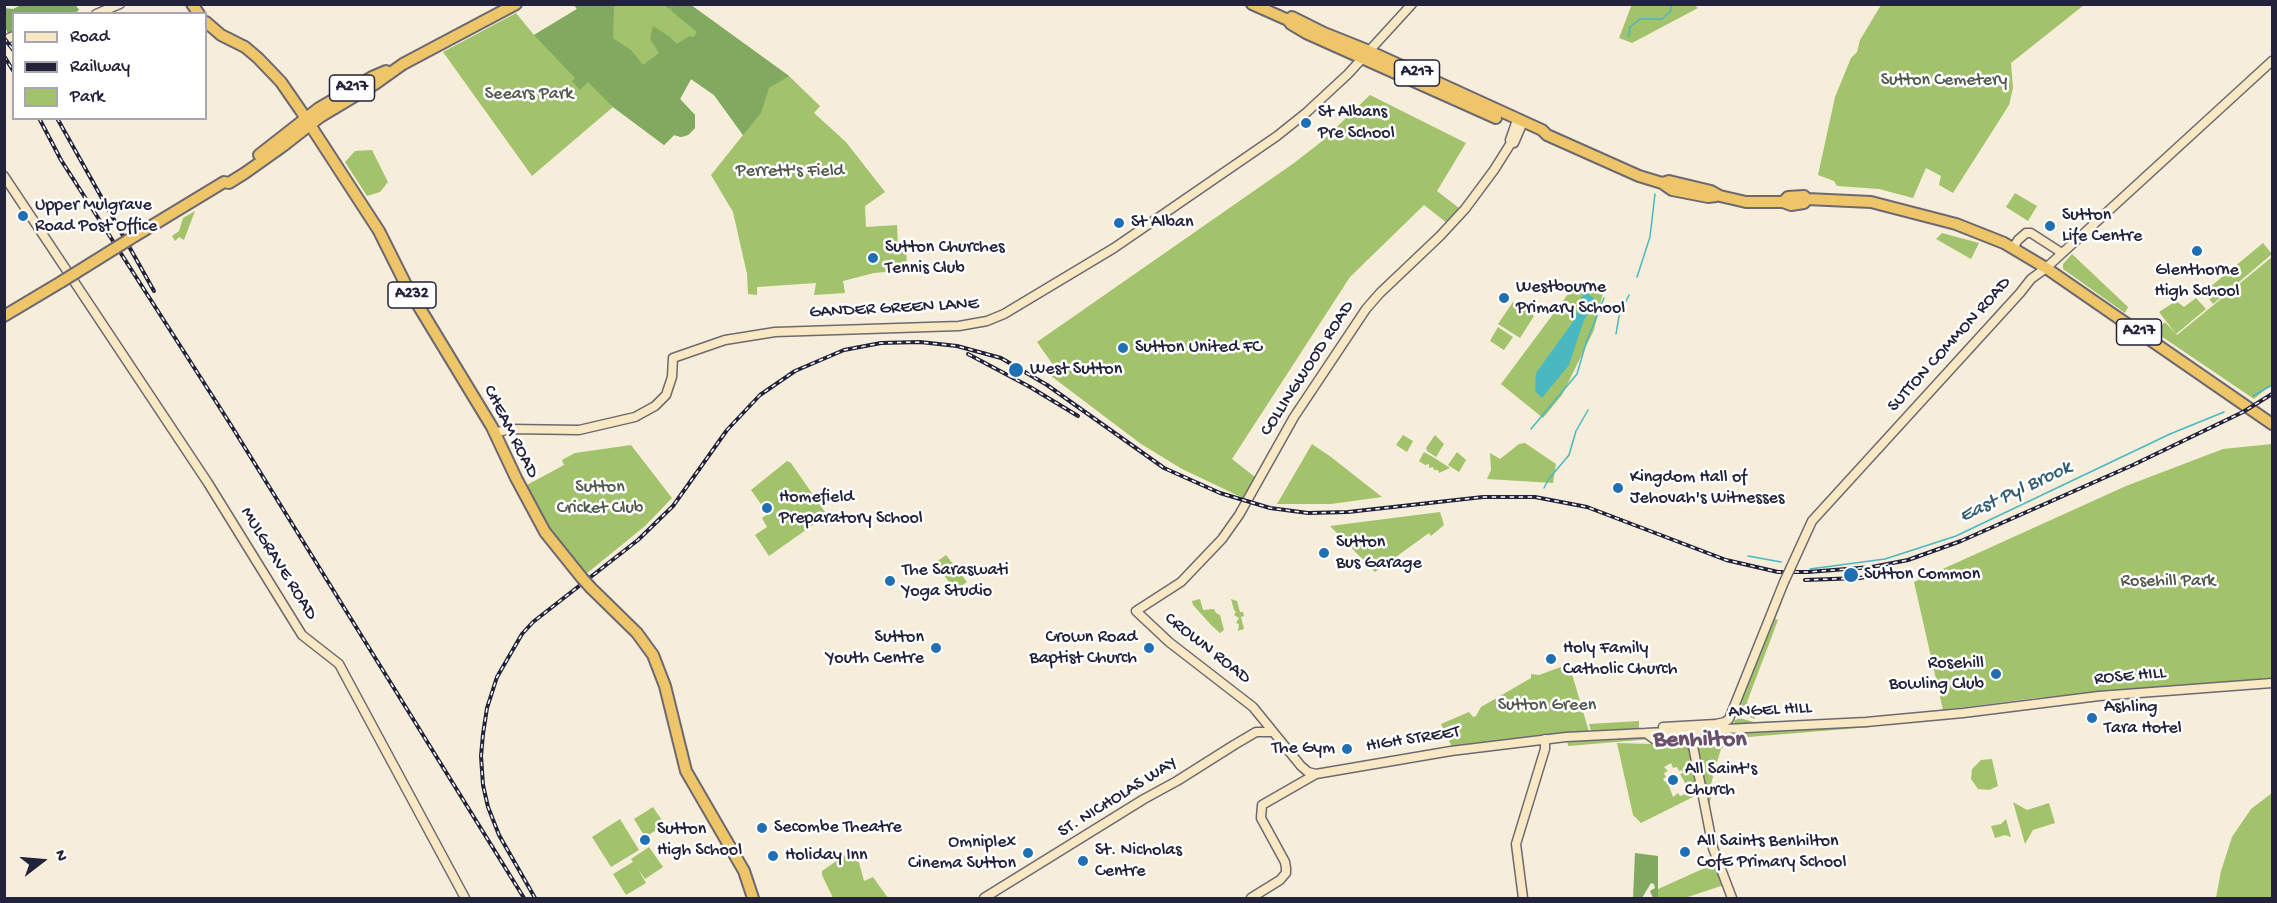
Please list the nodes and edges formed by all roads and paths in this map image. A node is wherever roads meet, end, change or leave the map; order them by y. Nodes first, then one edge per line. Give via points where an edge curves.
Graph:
1 (120, 4) edge
2 (516, 4) edge
3 (1252, 4) edge
4 (1412, 4) edge
5 (101, 12) edge
6 (207, 23) edge
7 (1366, 54) junction
8 (2272, 61) edge
9 (308, 121) junction
10 (1519, 124) junction
11 (4, 176) edge
12 (2013, 248) junction
13 (2062, 253) junction
14 (2044, 270) junction
15 (24, 305) junction
16 (4, 316) edge
17 (4, 323) edge
18 (2272, 424) edge
19 (495, 433) junction
20 (1136, 610) joint
21 (2272, 683) edge
22 (1990, 709) joint
23 (1733, 711) joint
24 (1258, 713) junction
25 (1256, 732) junction
26 (1272, 732) junction
27 (1647, 733) junction
28 (1545, 739) junction
29 (1301, 766) junction
30 (1316, 774) junction
31 (1297, 784) junction
32 (729, 844) junction
33 (465, 898) edge
34 (749, 898) edge
35 (753, 898) edge
36 (984, 898) edge
37 (1251, 898) edge
38 (1523, 898) edge
39 (1732, 898) edge

1 - 5 street
2 - 9 highway, A217 via 403,64
3 - 7 highway, A217 via 1306,33
4 - 7 street, GANDER GREEN LANE
6 - 9 highway, A232 via 245,47 269,69
7 - 10 highway, A217
7 - 19 street, GANDER GREEN LANE via 1277,136 1114,249 996,318 959,326 775,332 725,340 673,358 666,395 656,406 635,417 579,430 510,429
8 - 13 street, SUTTON COMMON ROAD
9 - 15 highway, A217, bridge via 262,162
9 - 19 highway, CHEAM ROAD / A232 via 367,210 407,287
10 - 12 highway, A217 via 1540,136 1547,135 1662,183 1669,181 1746,202 1783,202 1788,197 1804,196 1889,206 1956,224
10 - 20 street, COLLINGWOOD ROAD via 1483,186 1457,219 1368,305 1294,417 1222,540 1181,582
11 - 33 street, MULGRAVE ROAD via 202,473 302,635 339,664
12 - 13 street via 2026,233
12 - 14 highway, A217
13 - 14 street, SUTTON COMMON ROAD
14 - 18 highway, A217
14 - 23 street, SUTTON COMMON ROAD, bridge via 2031,279 1812,521
15 - 16 highway, A217
15 - 17 highway, A217
19 - 32 highway, CHEAM ROAD / A232, bridge via 545,532 653,655 687,771
20 - 24 street, CROWN ROAD
21 - 22 street, ROSE HILL
22 - 27 street, ANGEL HILL via 1866,722
23 - 27 street, ANGEL HILL via 1728,721 1721,723 1657,728
24 - 25 street via 1262,722
24 - 26 street, CROWN ROAD
25 - 26 street
25 - 36 street, ST. NICHOLAS WAY
26 - 29 street, CROWN ROAD
27 - 28 street, HIGH STREET
27 - 39 street via 1654,739 1684,740 1693,746 1713,848
28 - 30 street, HIGH STREET
28 - 38 street via 1516,844
29 - 30 street, CROWN ROAD
29 - 31 street via 1302,780
30 - 31 street, HIGH STREET
31 - 37 street, HIGH STREET via 1262,805 1262,818 1286,868 1283,877
32 - 34 highway, CHEAM ROAD / A232
32 - 35 highway, CHEAM ROAD / A232

